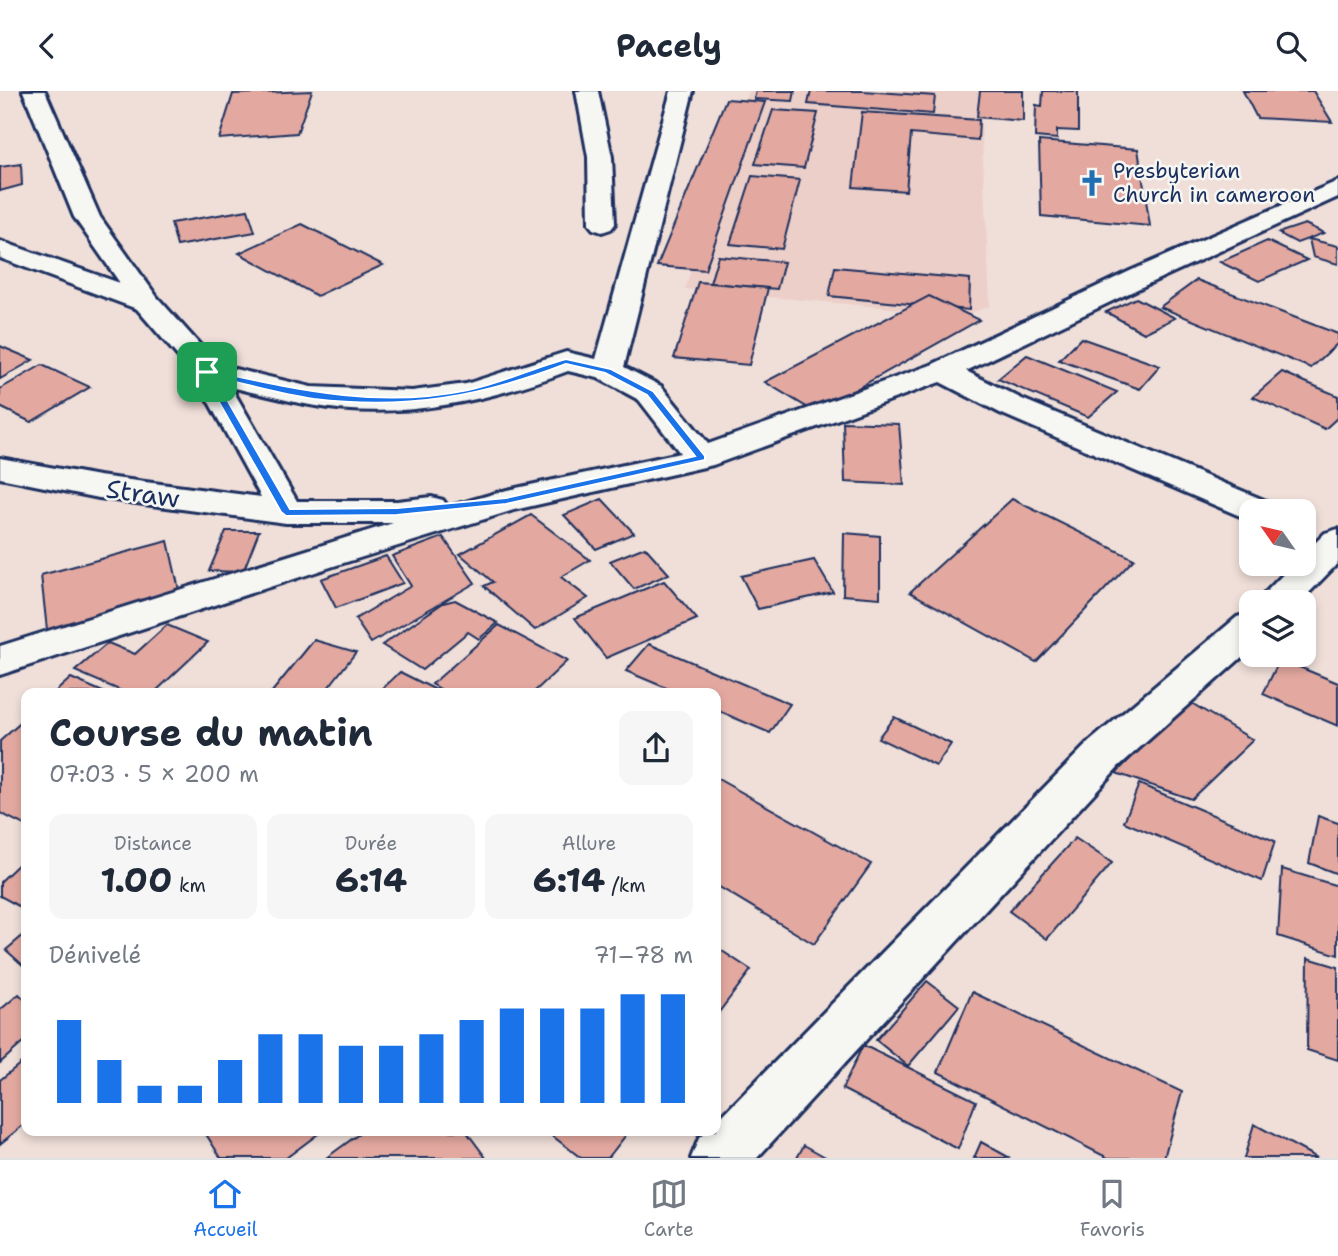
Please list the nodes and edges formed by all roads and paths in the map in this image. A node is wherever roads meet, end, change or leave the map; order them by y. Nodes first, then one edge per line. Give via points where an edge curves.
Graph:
1 (34, 91) edge
2 (587, 91) edge
3 (682, 91) edge
4 (1338, 188) edge
5 (602, 224) dead end
6 (0, 249) edge
7 (147, 303) junction
8 (608, 371) junction
9 (942, 371) junction
10 (207, 372) junction
11 (701, 458) junction
12 (0, 468) edge
13 (506, 501) junction
14 (1239, 503) edge
15 (286, 512) junction
16 (1329, 541) edge
17 (1288, 590) edge
18 (1239, 637) edge
19 (0, 661) edge
20 (719, 1158) edge

1 - 7 street via 87,217
2 - 5 street via 600,157
3 - 8 street
4 - 9 street
6 - 7 street
7 - 10 street
8 - 10 street via 566,361 469,393 412,400 311,396
8 - 11 street via 650,393
9 - 11 street
9 - 14 street via 1011,406
10 - 15 street
11 - 13 street
12 - 15 street, Straw via 99,487
13 - 15 street, Straw via 397,512
13 - 19 street
16 - 17 street
18 - 20 street via 1104,754

